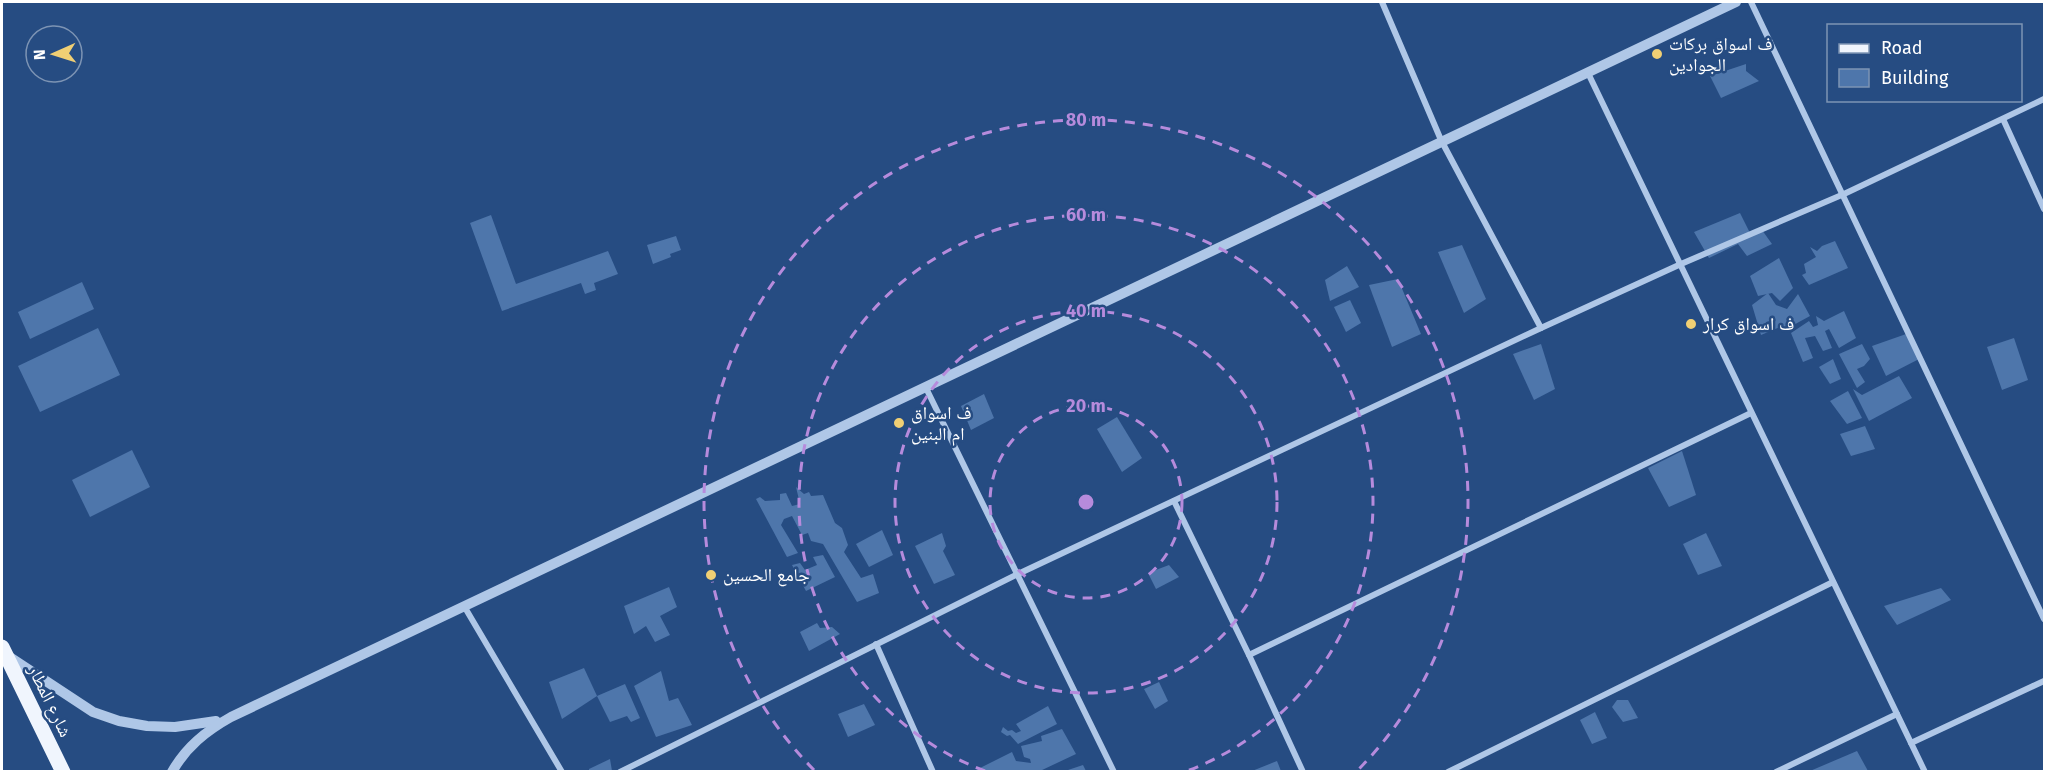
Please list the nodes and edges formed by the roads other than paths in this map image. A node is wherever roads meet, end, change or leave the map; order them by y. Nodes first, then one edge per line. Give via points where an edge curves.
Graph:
1 (1382, 2) edge
2 (1736, 2) edge
3 (1751, 2) edge
4 (1588, 74) junction
5 (2044, 99) edge
6 (2003, 119) junction
7 (1442, 140) junction
8 (1844, 194) junction
9 (2044, 209) edge
10 (1681, 264) junction
11 (1541, 328) junction
12 (925, 386) junction
13 (1751, 413) junction
14 (1174, 501) junction
15 (1018, 574) junction
16 (1833, 582) junction
17 (464, 606) junction
18 (2044, 619) edge
19 (876, 644) junction
20 (3, 651) edge
21 (1249, 656) junction
22 (2044, 681) edge
23 (1896, 714) junction
24 (231, 717) junction
25 (1911, 743) junction
26 (63, 771) edge
27 (172, 771) edge
28 (562, 771) edge
29 (620, 771) edge
30 (933, 771) edge
31 (1114, 771) edge
32 (1303, 771) edge
33 (1448, 771) edge
34 (1776, 771) edge
35 (1925, 771) edge

1 - 7 street
2 - 4 street
3 - 8 street
4 - 7 street
4 - 10 street
5 - 6 street
6 - 8 street
6 - 9 street
7 - 11 street
7 - 12 street
8 - 10 street
8 - 18 street
10 - 11 street
10 - 13 street
11 - 14 street
12 - 15 street
12 - 17 street
13 - 16 street
13 - 21 street
14 - 15 street
14 - 21 street
15 - 19 street
15 - 31 street
16 - 23 street
16 - 33 street
17 - 24 street
17 - 28 street
19 - 29 street
19 - 30 street
20 - 24 street via 93,712 119,722 176,727
20 - 26 main road, شارع المطار
21 - 32 street
22 - 25 street
23 - 25 street
23 - 34 street
24 - 27 street via 192,744
25 - 35 street

